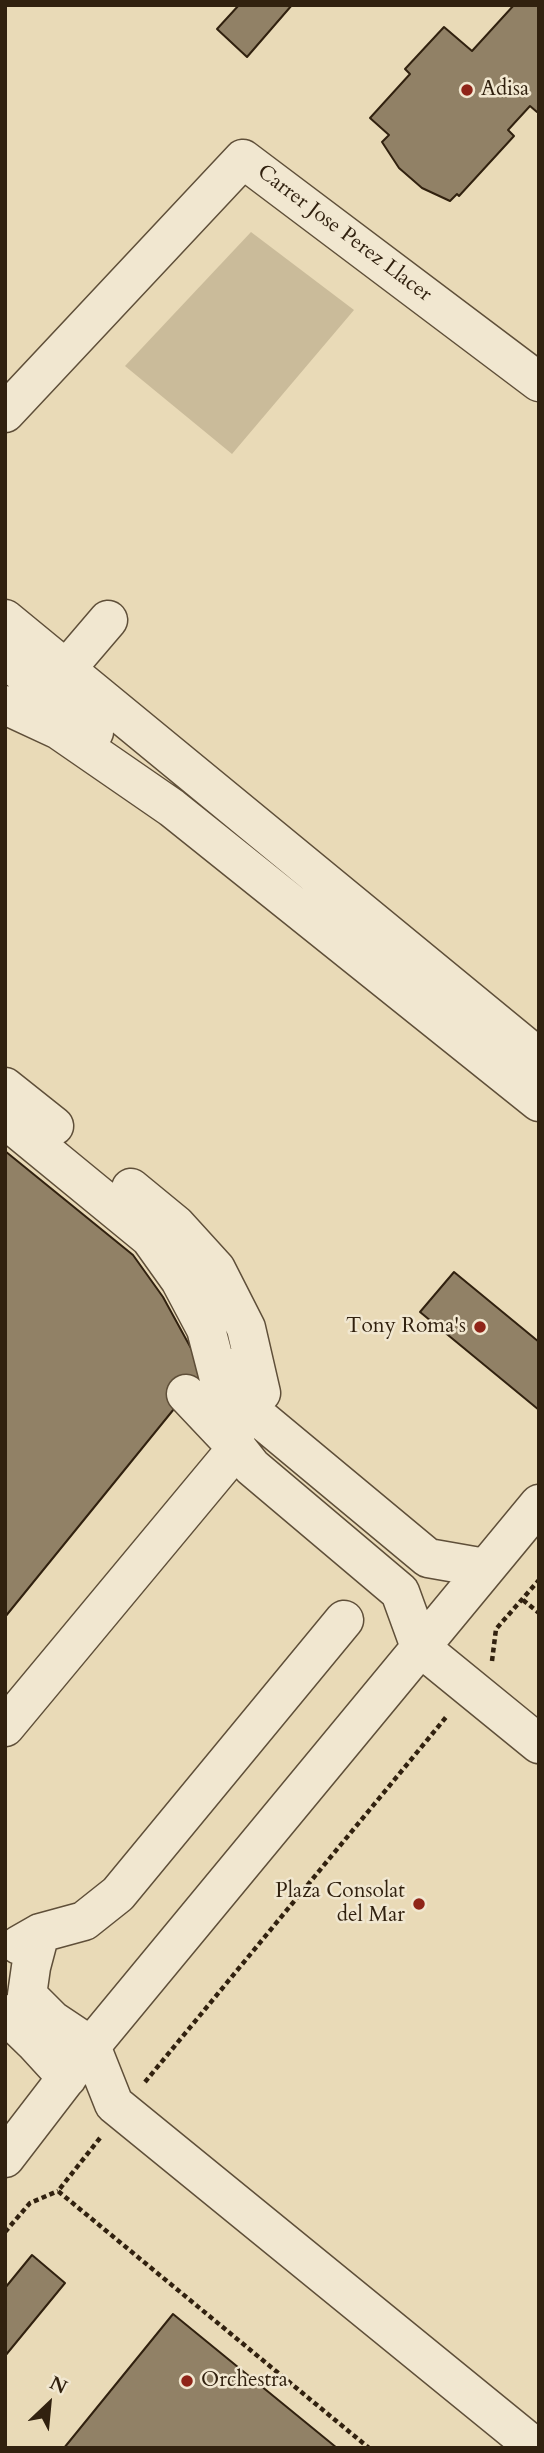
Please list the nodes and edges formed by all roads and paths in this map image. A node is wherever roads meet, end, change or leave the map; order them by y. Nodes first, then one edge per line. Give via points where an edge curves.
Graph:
1 (539, 382) edge
2 (9, 404) edge
3 (5, 618) edge
4 (108, 620) dead end
5 (5, 662) edge
6 (67, 668) junction
7 (5, 705) edge
8 (172, 808) junction
9 (449, 1032) junction
10 (539, 1058) edge
11 (539, 1074) edge
12 (5, 1087) edge
13 (539, 1102) edge
14 (5, 1104) edge
15 (5, 1119) edge
16 (186, 1394) dead end
17 (276, 1431) junction
18 (237, 1448) junction
19 (539, 1504) edge
20 (485, 1568) junction
21 (539, 1580) edge
22 (523, 1600) junction
23 (539, 1613) edge
24 (344, 1620) dead end
25 (420, 1647) junction
26 (470, 1688) junction
27 (5, 1727) edge
28 (539, 1744) edge
29 (40, 1933) junction
30 (5, 1964) edge
31 (5, 2014) edge
32 (91, 2046) junction
33 (66, 2078) junction
34 (118, 2107) junction
35 (37, 2119) junction
36 (5, 2158) edge
37 (58, 2190) junction
38 (5, 2232) edge
39 (369, 2448) edge
40 (536, 2448) edge

1 - 2 street, Carrer Jose Perez Llacer via 243,159
3 - 6 street
4 - 6 street
5 - 8 street via 99,735
6 - 10 street
7 - 8 street via 59,730
8 - 9 street
9 - 11 street via 496,1039
9 - 13 street
12 - 17 street via 176,1225 216,1269 246,1328 262,1397
14 - 17 street via 169,1238 222,1318 250,1410
15 - 18 street via 158,1248 206,1329
16 - 18 street
17 - 20 street via 428,1558
18 - 25 street via 252,1467 400,1592
18 - 27 street
19 - 20 street
20 - 25 street
21 - 22 path
22 - 23 path
22 - 26 path via 496,1629 492,1664
24 - 29 street via 118,1894 84,1921
25 - 26 street
25 - 32 street
26 - 28 street
26 - 34 path
29 - 30 street via 20,1945
29 - 32 street via 27,1995 52,2020
31 - 33 street
32 - 33 street
32 - 34 street
33 - 35 street
34 - 35 street via 85,2105
34 - 37 path
34 - 40 street
35 - 36 street
37 - 38 path via 30,2203
37 - 39 path

